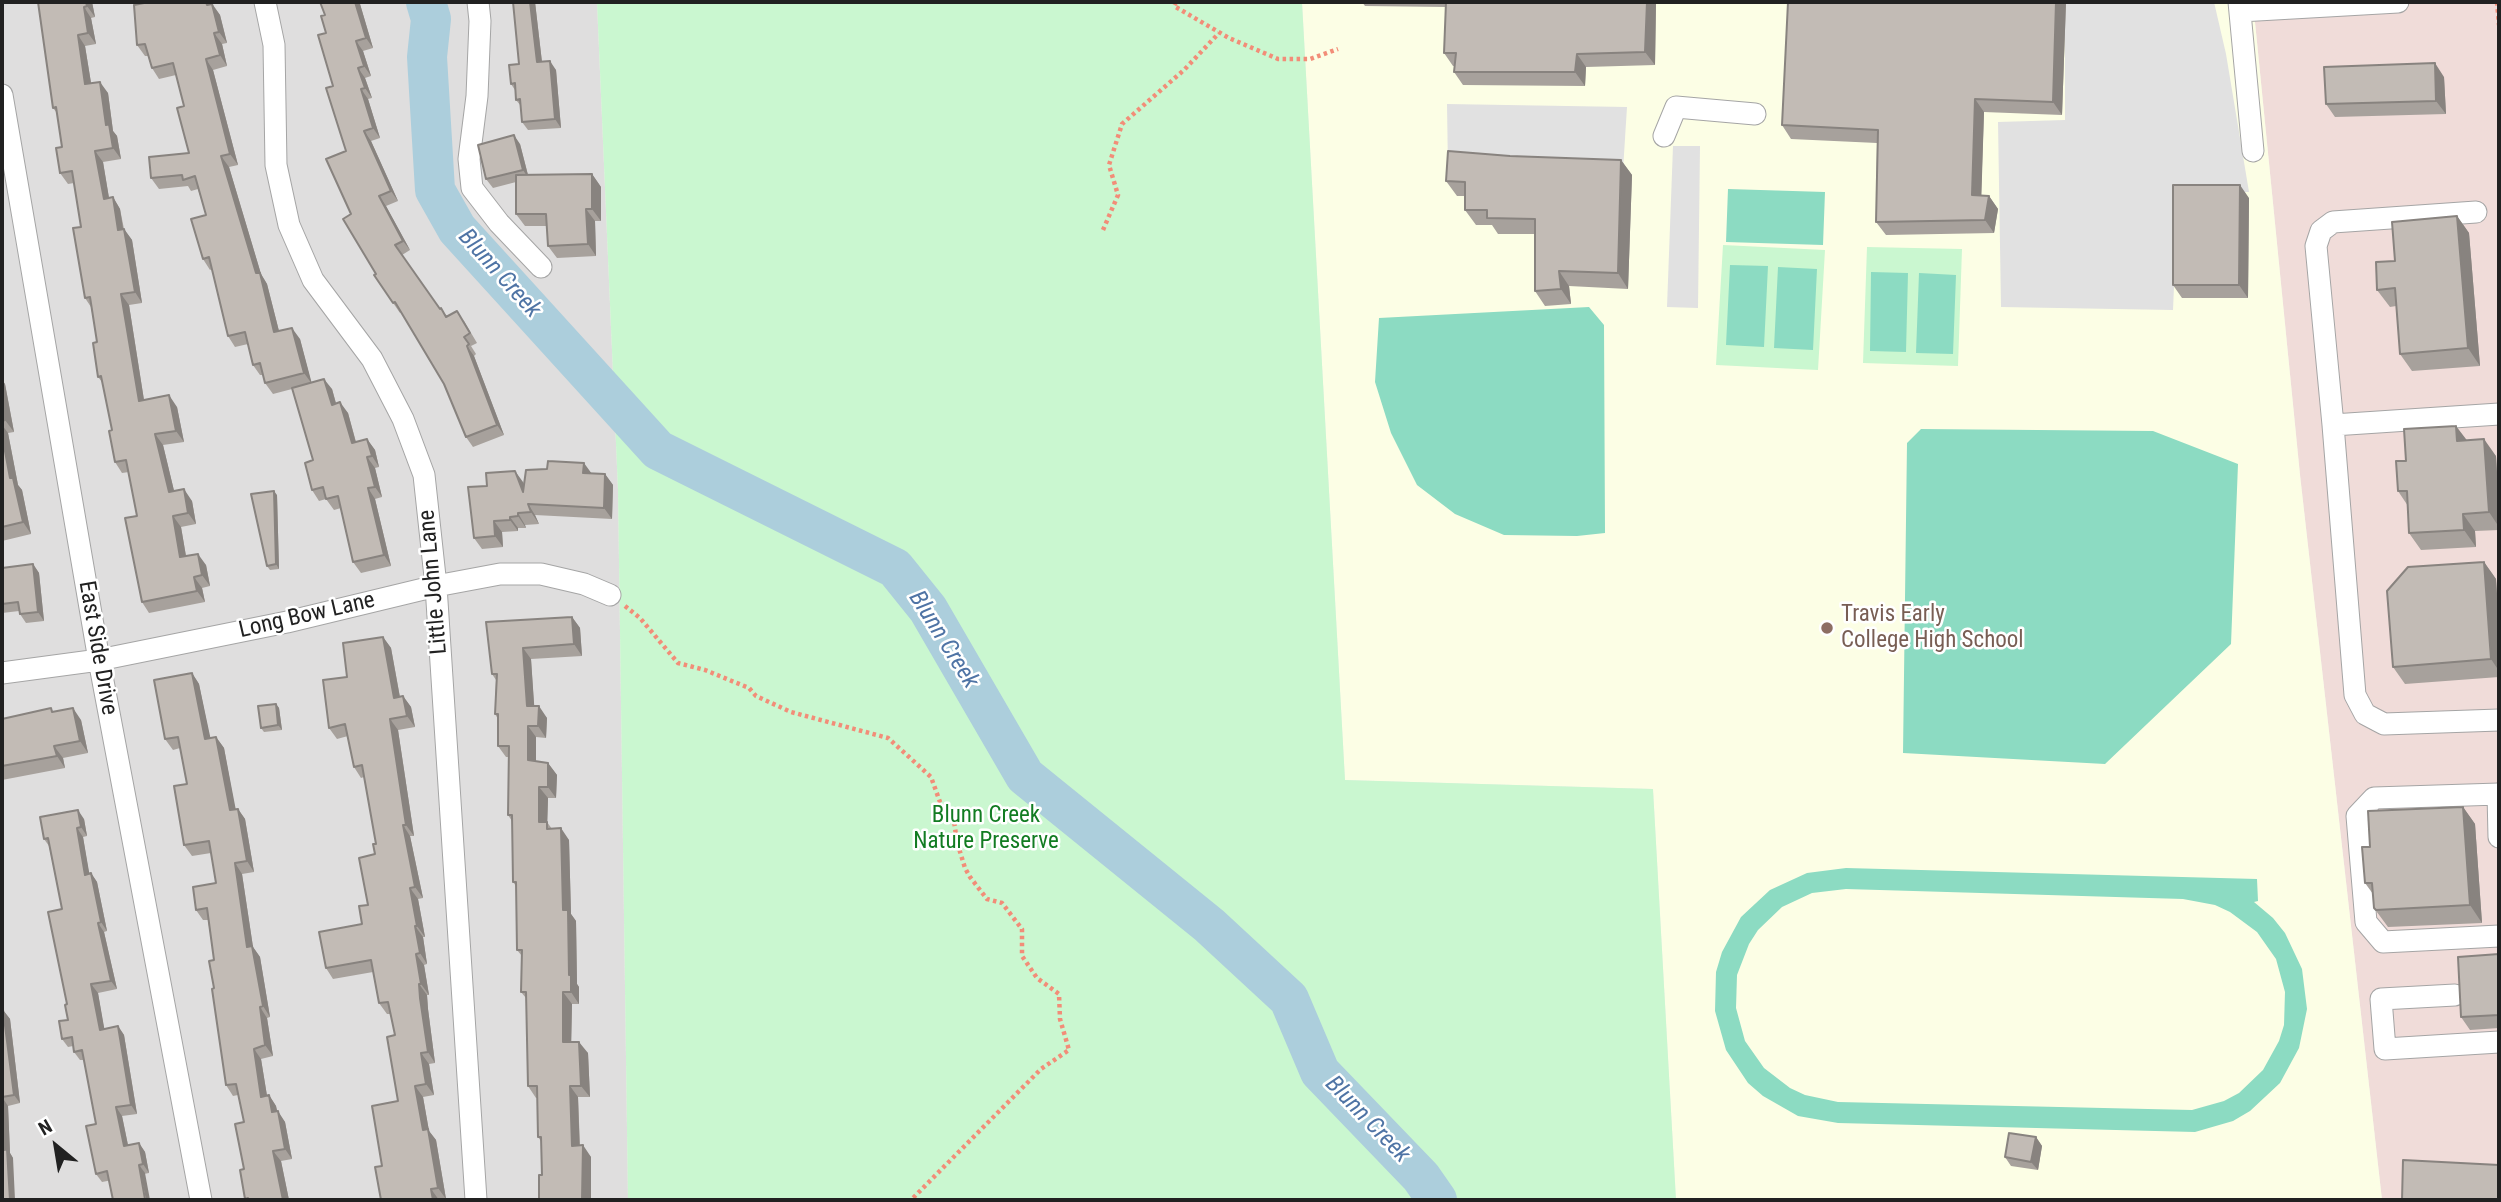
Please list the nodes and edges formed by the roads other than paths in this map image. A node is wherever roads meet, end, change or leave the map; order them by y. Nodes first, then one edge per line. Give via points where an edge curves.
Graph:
1 (265, 2) edge
2 (478, 2) edge
3 (2399, 2) edge
4 (2240, 7) edge
5 (2, 95) edge
6 (1755, 114) dead end
7 (4, 122) edge
8 (1664, 136) dead end
9 (2253, 151) dead end
10 (2476, 212) dead end
11 (541, 267) dead end
12 (2499, 414) edge
13 (2333, 425) junction
14 (436, 586) junction
15 (610, 595) road end
16 (99, 660) junction
17 (2, 673) edge
18 (2499, 720) edge
19 (2499, 794) edge
20 (2499, 837) edge
21 (2499, 936) edge
22 (2455, 995) dead end
23 (2499, 1042) edge
24 (201, 1200) edge
25 (476, 1200) edge

1 - 14 street, Little John Lane via 274,45 276,165 289,225 313,280 372,359 403,419 424,475
2 - 11 street via 477,96 469,159 472,188
3 - 4 street
4 - 9 street
5 - 7 street, East Side Drive
6 - 8 street via 1676,107
7 - 16 street, East Side Drive
10 - 13 street via 2333,222 2321,231 2316,246
12 - 13 street
13 - 18 street via 2355,695 2365,714 2384,724
14 - 15 street, Long Bow Lane via 500,574 541,574
14 - 16 street, Long Bow Lane
14 - 25 street, Little John Lane
16 - 17 street, Long Bow Lane
16 - 24 street, East Side Drive
19 - 20 street
19 - 21 street via 2374,798 2357,816 2366,922 2383,942
22 - 23 street via 2381,999 2385,1049

